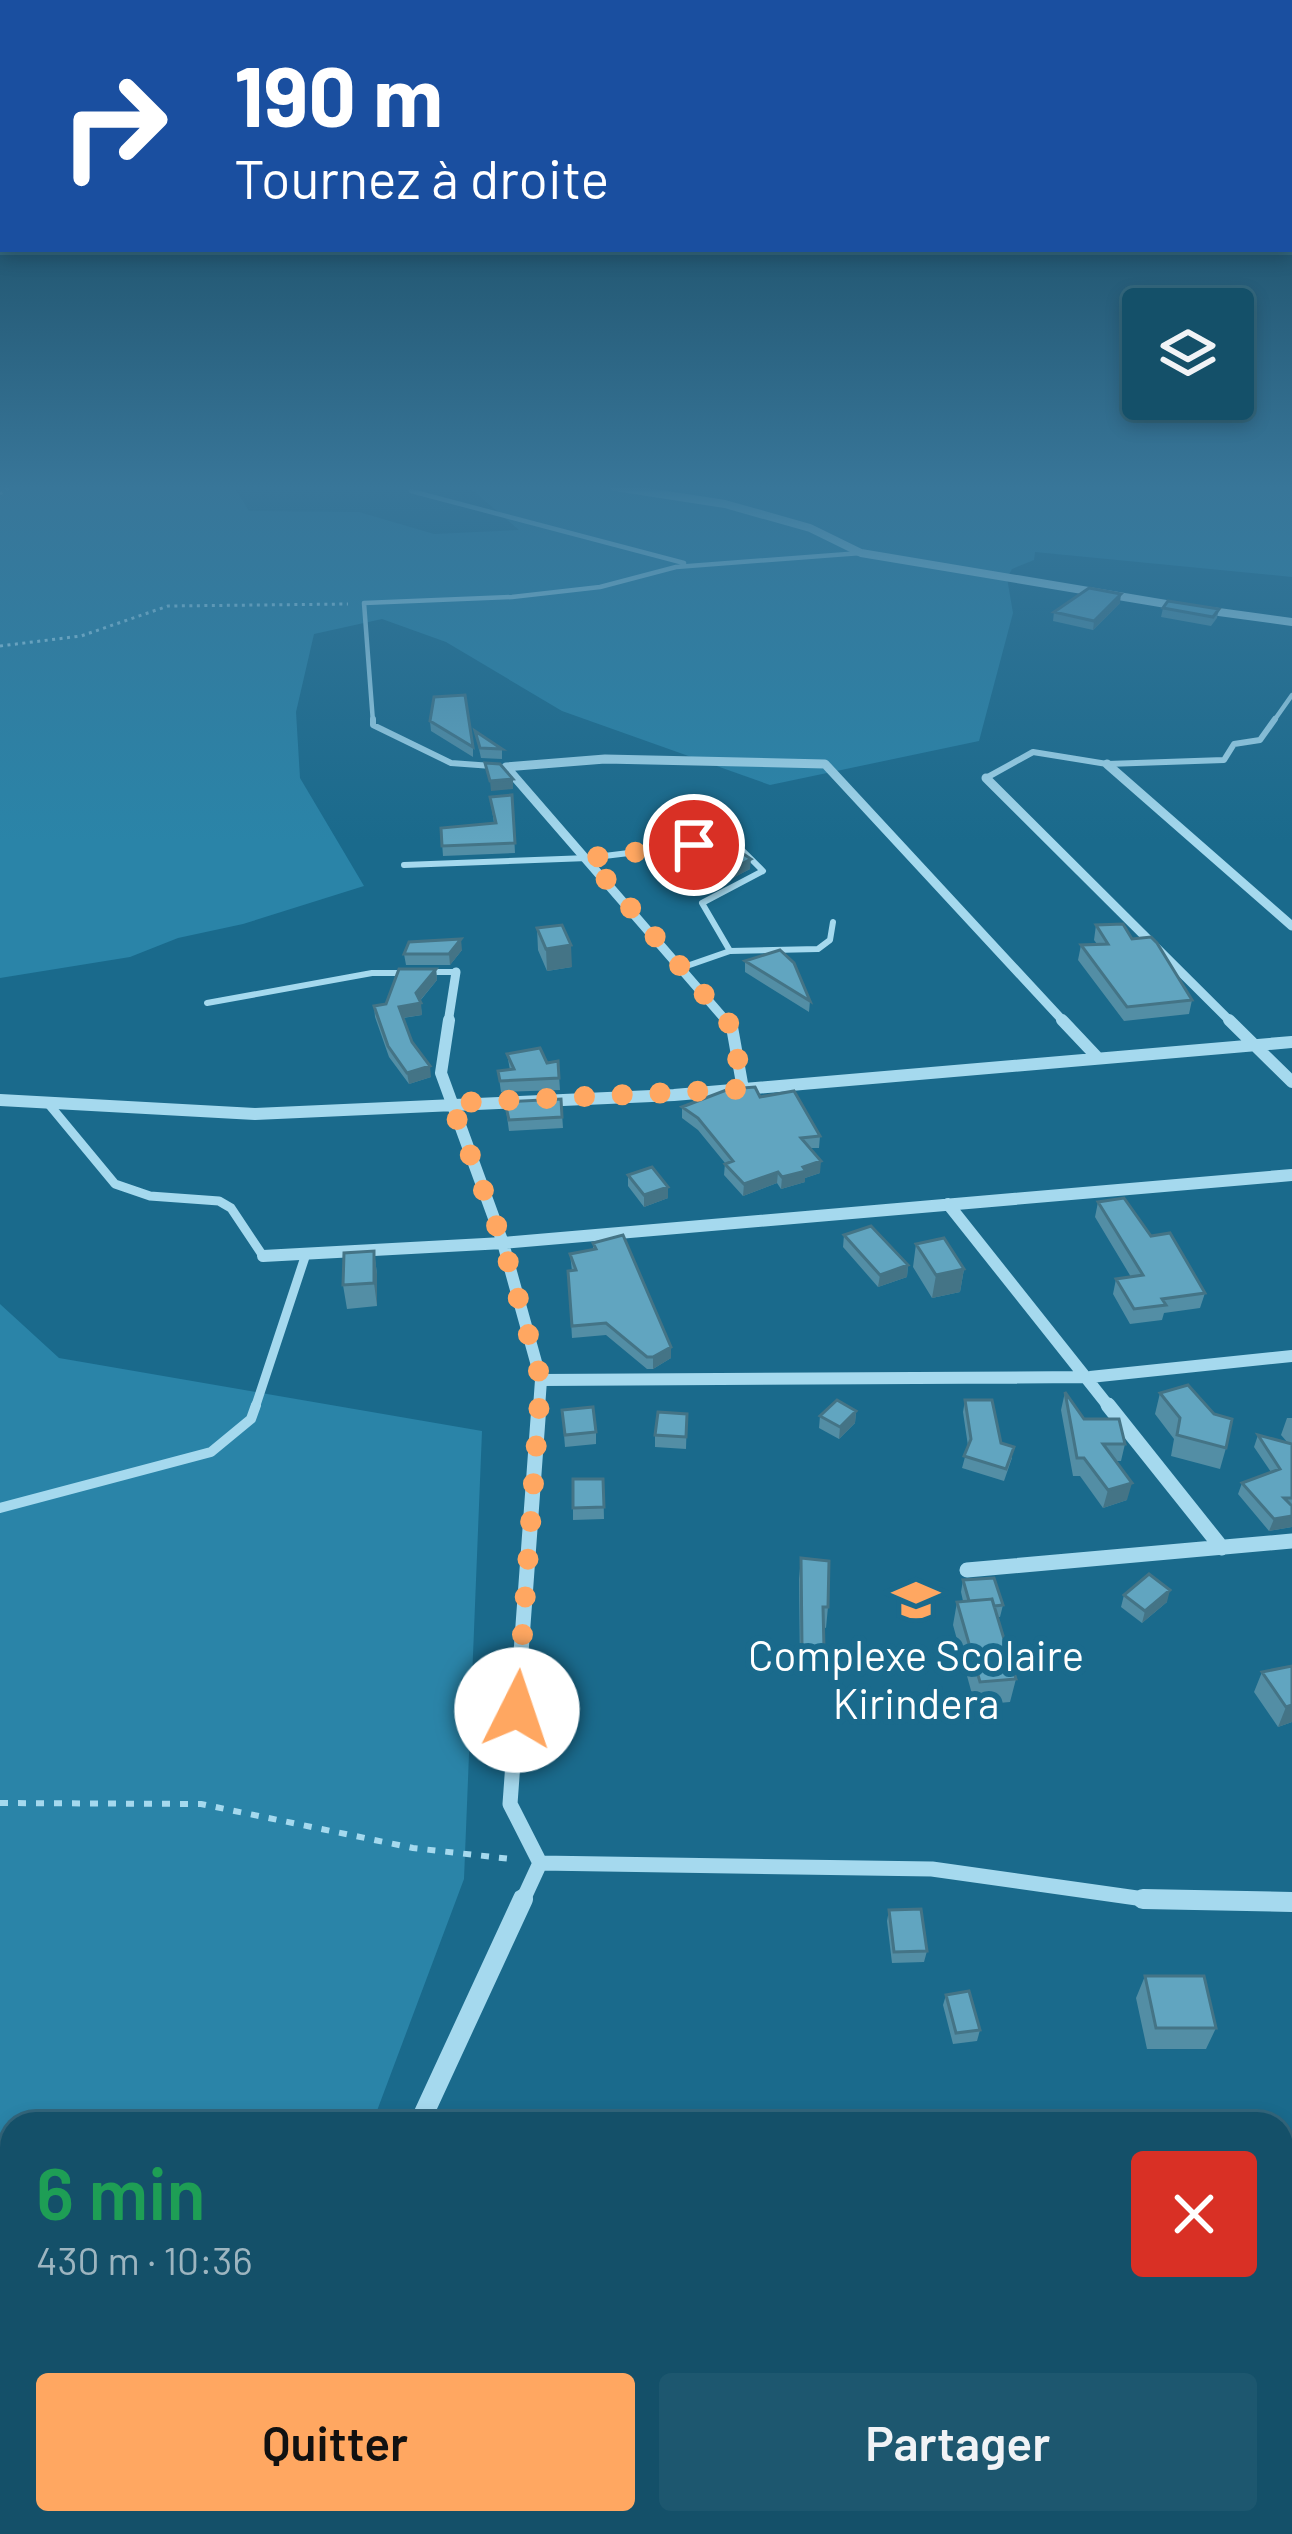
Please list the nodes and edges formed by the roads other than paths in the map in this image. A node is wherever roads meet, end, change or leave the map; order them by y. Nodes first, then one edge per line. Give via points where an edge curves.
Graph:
1 (364, 605) edge
2 (1186, 605) edge
3 (1292, 622) edge
4 (1292, 694) edge
5 (1107, 764) junction
6 (506, 767) junction
7 (986, 778) joint
8 (588, 858) junction
9 (404, 865) dead end
10 (833, 922) dead end
11 (1292, 926) edge
12 (730, 951) junction
13 (681, 968) junction
14 (456, 972) joint
15 (208, 1003) dead end
16 (1292, 1042) edge
17 (1254, 1044) junction
18 (1097, 1058) junction
19 (1292, 1082) edge
20 (743, 1089) junction
21 (0, 1100) edge
22 (47, 1102) junction
23 (451, 1103) junction
24 (1292, 1175) edge
25 (948, 1204) junction
26 (503, 1243) junction
27 (306, 1254) junction
28 (263, 1256) joint
29 (1292, 1356) edge
30 (1090, 1377) junction
31 (541, 1380) junction
32 (0, 1508) edge
33 (1292, 1541) edge
34 (1222, 1548) junction
35 (968, 1570) dead end
36 (540, 1863) junction
37 (1292, 1902) edge
38 (425, 2112) edge

1 - 6 lane via 373,725 451,763
2 - 3 street
4 - 5 lane via 1260,740 1234,744 1225,760
5 - 7 lane via 1033,752
5 - 11 street
6 - 8 street
6 - 18 street via 605,759 825,764
7 - 17 street
8 - 9 lane
8 - 12 lane via 694,845 752,855 763,871 703,903
8 - 13 street
10 - 12 lane via 830,940 818,949
12 - 13 lane
13 - 20 street via 732,1027
14 - 15 lane via 372,973
14 - 23 street via 441,1073
16 - 17 street
17 - 18 street
17 - 19 street
18 - 20 street
20 - 23 street
21 - 22 street
22 - 23 street via 255,1114
22 - 28 lane via 115,1184 151,1196 219,1201
23 - 26 street
24 - 25 street
25 - 26 street
25 - 30 street
26 - 27 street
26 - 31 street
27 - 28 street
27 - 32 lane via 251,1419 211,1452
29 - 30 street
30 - 31 street
30 - 34 street
31 - 36 street via 510,1804
33 - 34 street
34 - 35 street
36 - 37 street via 932,1869 1144,1899
36 - 38 street

